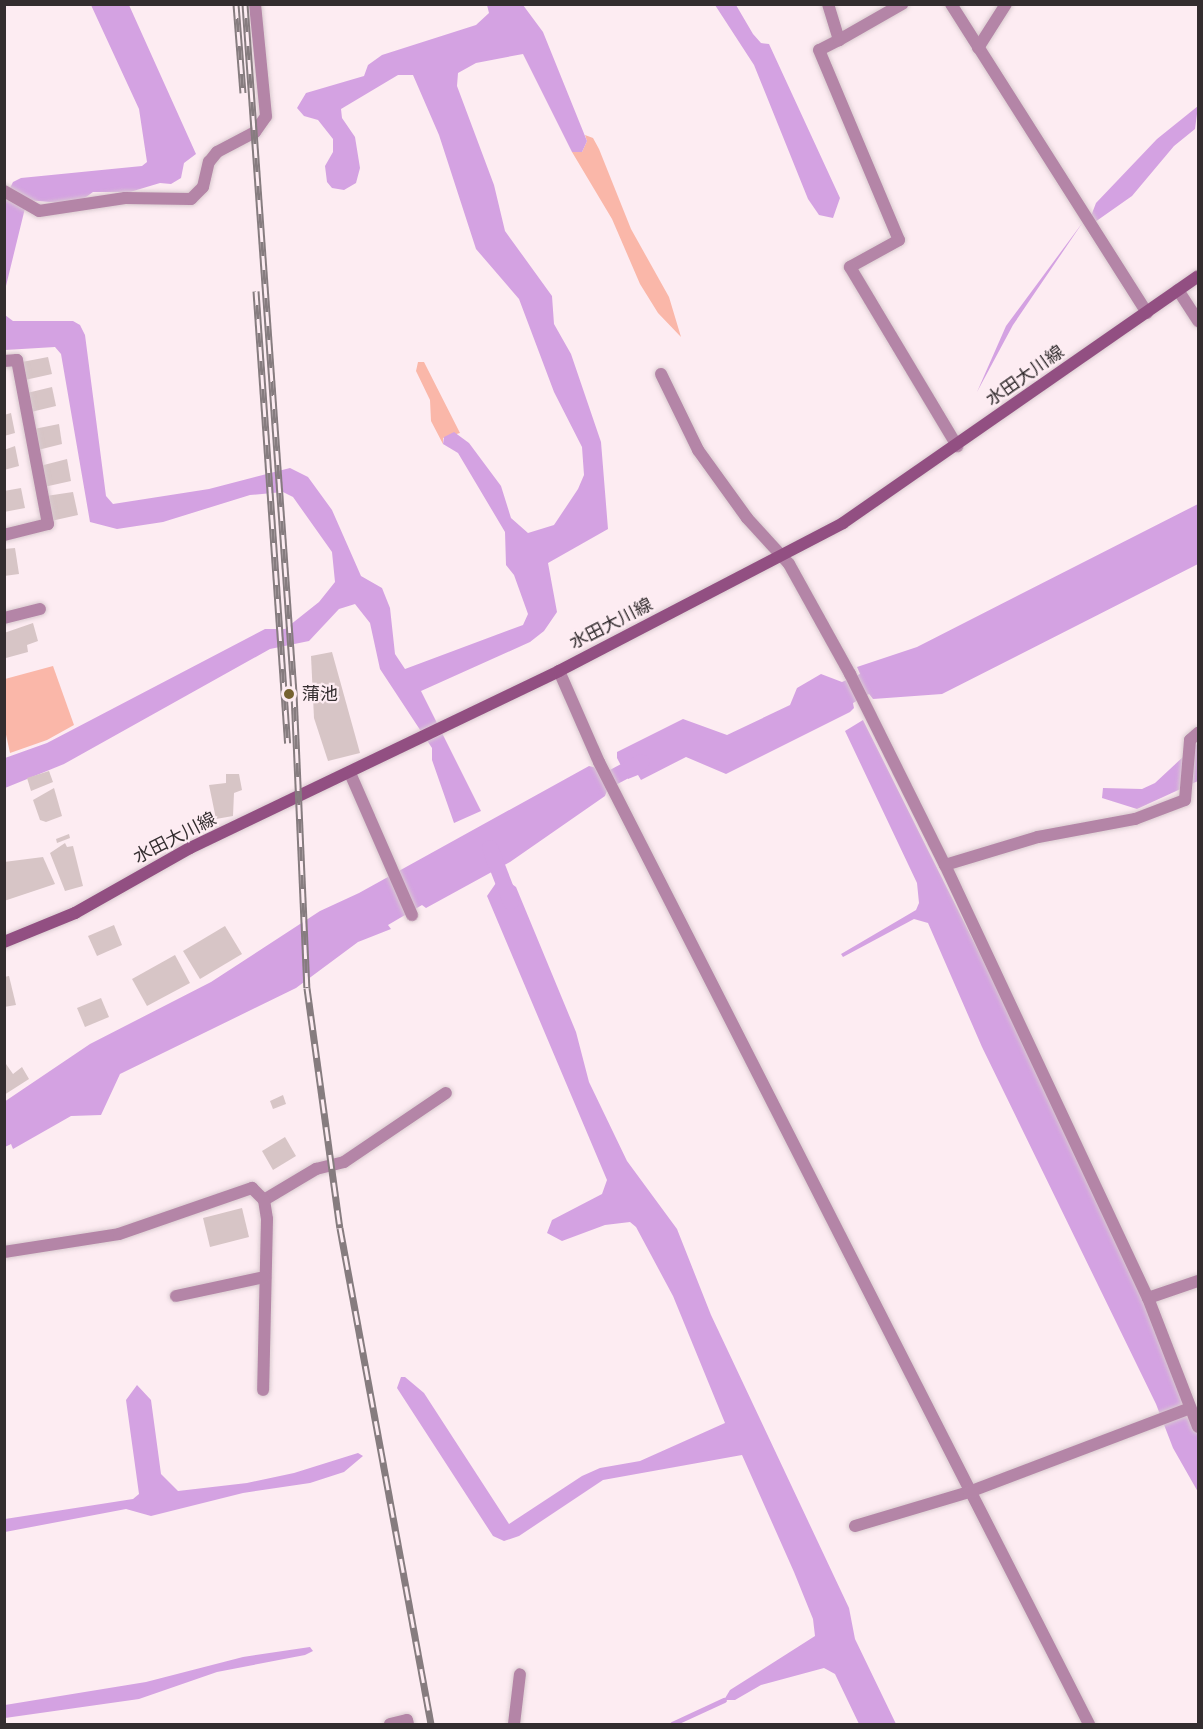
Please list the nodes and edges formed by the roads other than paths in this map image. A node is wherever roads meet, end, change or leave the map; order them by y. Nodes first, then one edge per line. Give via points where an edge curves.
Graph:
1 (255, 4) edge
2 (828, 4) edge
3 (902, 4) edge
4 (951, 4) edge
5 (1005, 4) edge
6 (839, 40) junction
7 (978, 48) junction
8 (4, 191) edge
9 (1198, 276) edge
10 (1178, 290) junction
11 (1147, 313) junction
12 (1198, 321) edge
13 (4, 361) edge
14 (661, 374) dead end
15 (957, 446) junction
16 (4, 535) edge
17 (782, 555) junction
18 (40, 609) dead end
19 (4, 618) edge
20 (559, 671) junction
21 (1198, 733) edge
22 (350, 774) junction
23 (945, 865) junction
24 (412, 915) dead end
25 (4, 942) edge
26 (446, 1093) dead end
27 (264, 1200) junction
28 (4, 1252) edge
29 (265, 1277) junction
30 (1198, 1281) edge
31 (176, 1296) dead end
32 (1148, 1298) junction
33 (263, 1390) dead end
34 (1188, 1409) junction
35 (1198, 1427) edge
36 (969, 1492) junction
37 (855, 1526) dead end
38 (520, 1674) dead end
39 (390, 1725) edge
40 (408, 1725) edge
41 (514, 1725) edge
42 (1089, 1725) edge

1 - 8 street via 266,116 255,132 217,152 209,162 203,188 191,199 125,198 39,211
2 - 6 street
3 - 6 street
4 - 7 street
5 - 7 street
6 - 15 street via 819,50 899,240 850,267
7 - 11 street
9 - 10 main road, 水田大川線
10 - 11 main road, 水田大川線
10 - 12 street
11 - 15 main road, 水田大川線
13 - 16 street via 17,360 48,524
14 - 17 street via 698,450 747,518
15 - 17 main road, 水田大川線 via 843,523
17 - 20 main road, 水田大川線
17 - 23 street via 850,674
18 - 19 street
20 - 22 main road, 水田大川線
20 - 36 street via 598,762
21 - 23 street via 1190,740 1185,800 1135,819 1038,837
22 - 24 street
22 - 25 main road, 水田大川線 via 190,848 75,914
23 - 32 street
26 - 27 street via 344,1162 316,1169
27 - 28 street via 252,1188 119,1234
27 - 29 street
29 - 31 street
29 - 33 street
30 - 32 street
32 - 34 street
34 - 35 street
34 - 36 street
36 - 37 street
36 - 42 street
38 - 41 street
39 - 40 street via 407,1720

